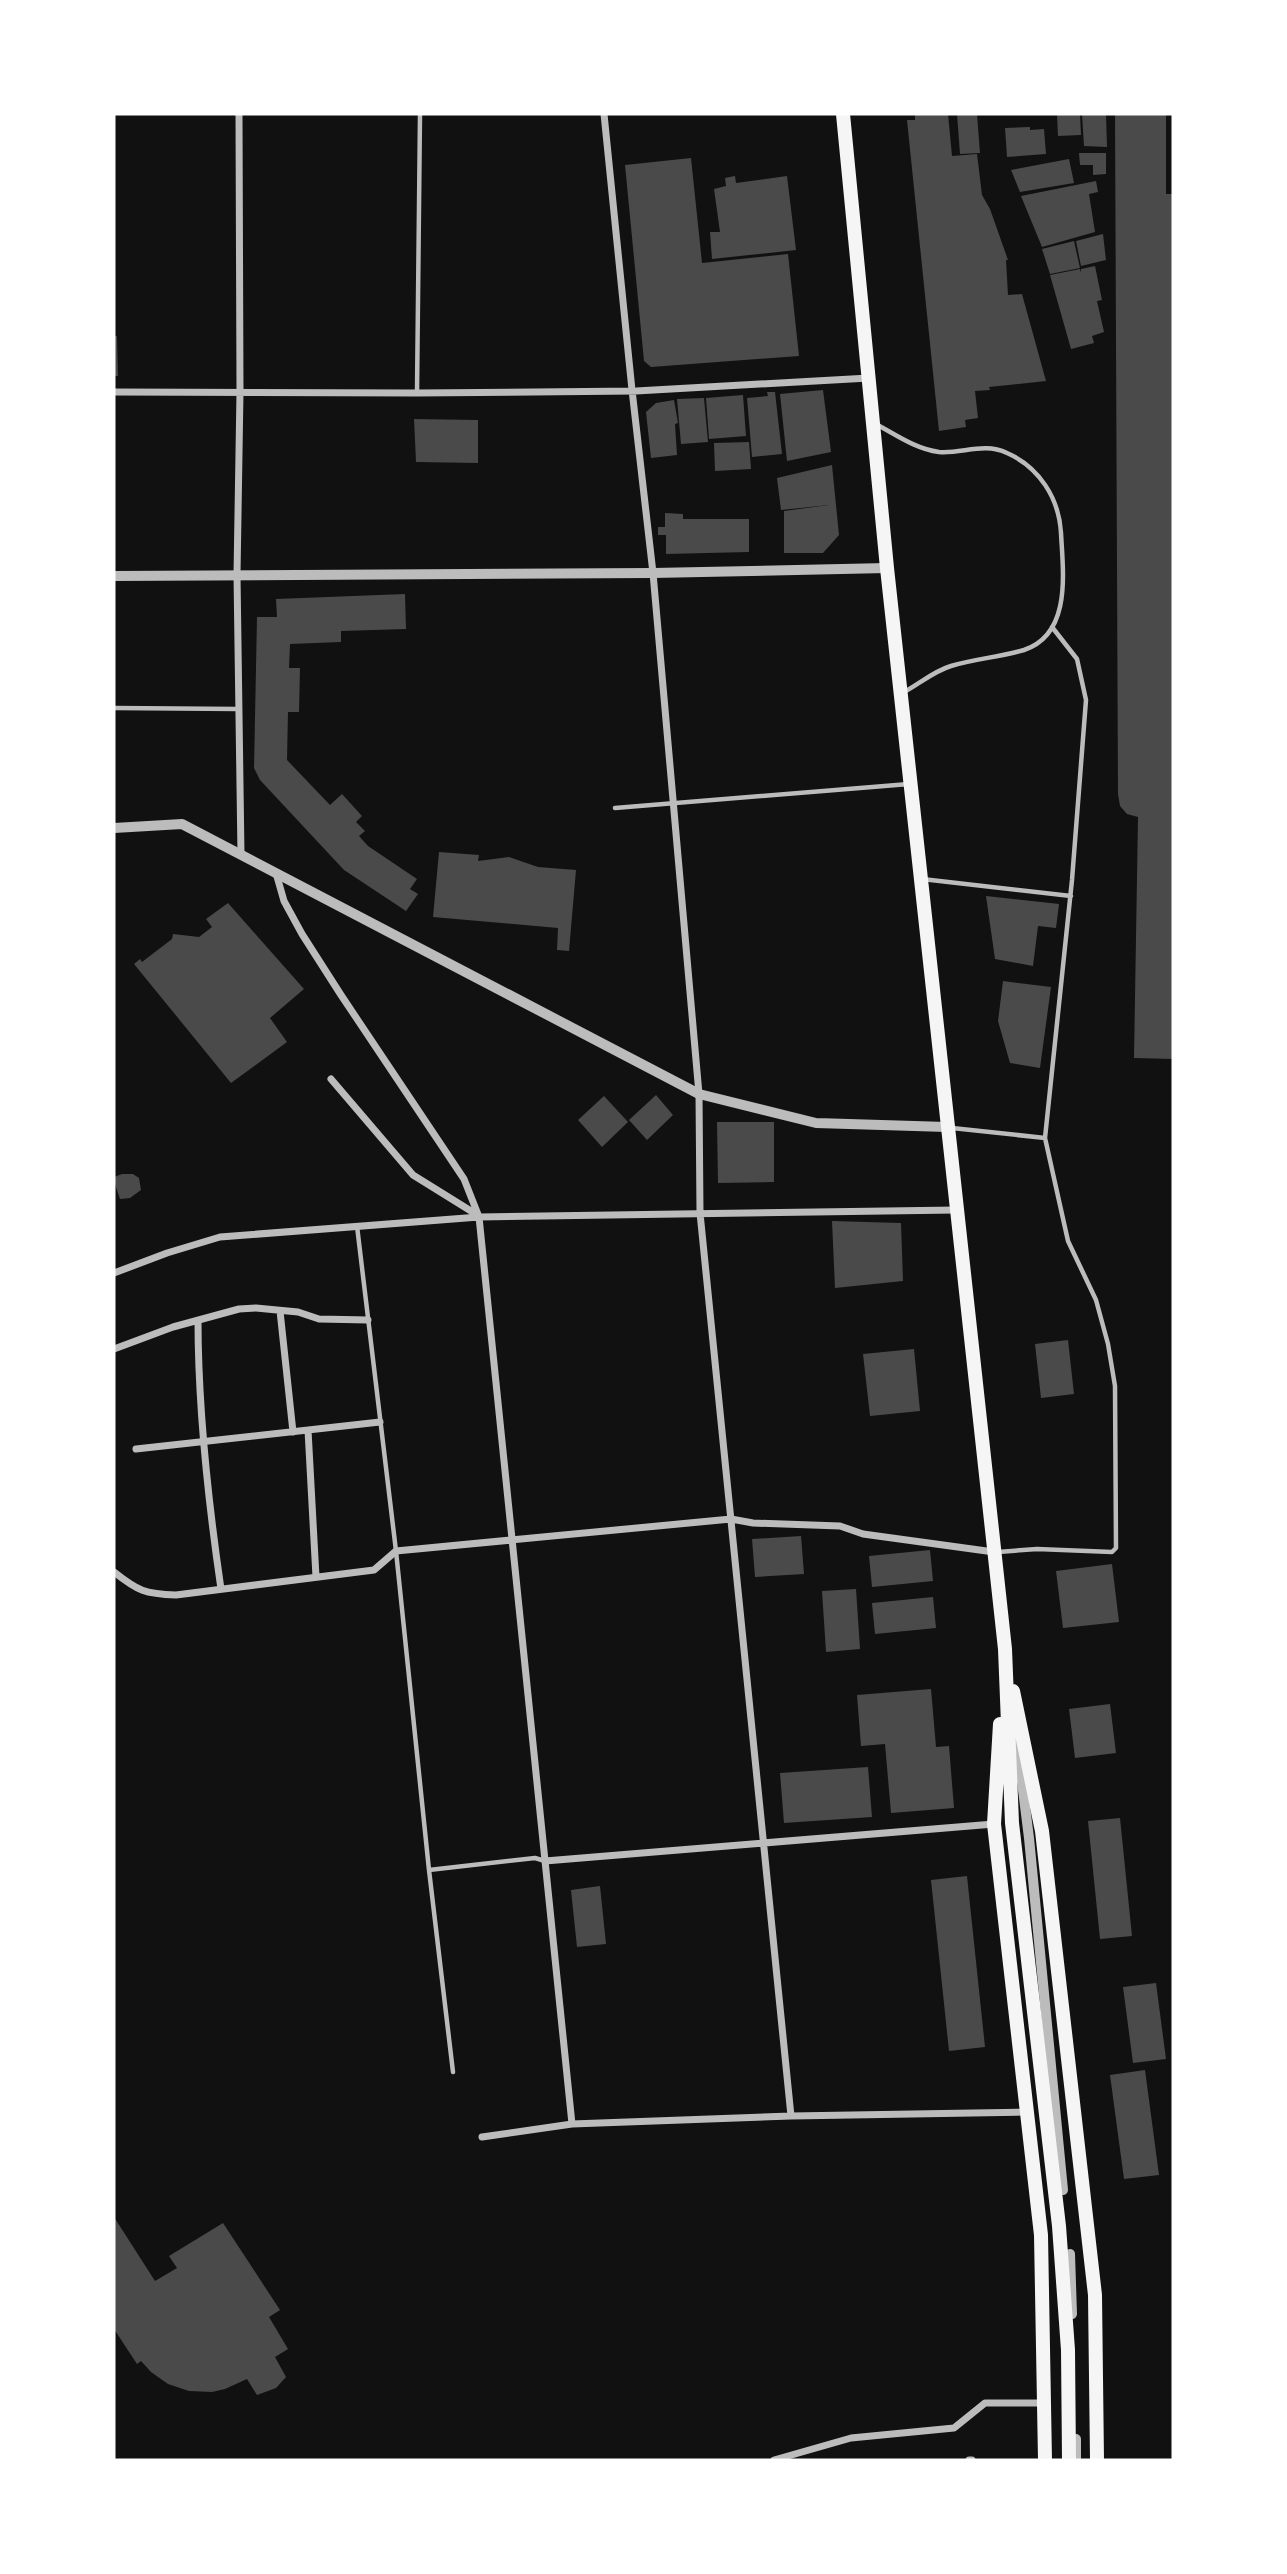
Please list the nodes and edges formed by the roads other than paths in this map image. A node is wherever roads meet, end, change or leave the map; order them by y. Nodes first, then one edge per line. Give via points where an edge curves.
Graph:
1 (239, 114) edge
2 (420, 114) edge
3 (604, 114) edge
4 (843, 114) edge
5 (869, 378) junction
6 (632, 390) junction
7 (114, 392) edge
8 (240, 392) junction
9 (417, 393) junction
10 (873, 423) junction
11 (887, 568) junction
12 (653, 573) junction
13 (237, 575) junction
14 (114, 576) edge
15 (1052, 627) junction
16 (900, 695) junction
17 (114, 708) edge
18 (239, 709) junction
19 (910, 784) junction
20 (673, 802) junction
21 (615, 808) dead end
22 (114, 828) edge
23 (241, 855) junction
24 (276, 873) junction
25 (920, 879) junction
26 (1071, 897) junction
27 (331, 1079) dead end
28 (699, 1094) junction
29 (947, 1127) junction
30 (1045, 1138) junction
31 (956, 1210) junction
32 (701, 1213) junction
33 (479, 1217) junction
34 (357, 1226) junction
35 (114, 1273) edge
36 (280, 1311) junction
37 (198, 1320) junction
38 (368, 1320) junction
39 (114, 1349) edge
40 (380, 1422) junction
41 (308, 1430) junction
42 (293, 1432) junction
43 (204, 1442) junction
44 (136, 1449) dead end
45 (731, 1519) junction
46 (512, 1541) junction
47 (396, 1551) junction
48 (994, 1552) junction
49 (114, 1572) edge
50 (316, 1577) junction
51 (221, 1590) junction
52 (1004, 1649) junction
53 (994, 1824) junction
54 (763, 1842) junction
55 (545, 1861) junction
56 (429, 1870) junction
57 (453, 2072) dead end
58 (1027, 2112) junction
59 (791, 2116) junction
60 (572, 2123) junction
61 (482, 2137) dead end
62 (1063, 2190) dead end
63 (1070, 2254) dead end
64 (1044, 2403) junction
65 (774, 2460) edge
66 (1045, 2460) edge
67 (1069, 2460) edge
68 (1076, 2460) edge
69 (1097, 2460) edge

1 - 8 street
2 - 9 lane
3 - 6 street
4 - 5 main road
5 - 6 street
5 - 10 main road
6 - 9 street
6 - 12 street
7 - 8 street
8 - 9 street
8 - 13 street
10 - 11 main road
10 - 15 lane via 918,447 941,452 982,447 1003,451 1024,461 1040,477 1054,500 1060,527 1063,593
11 - 12 street
11 - 16 main road
12 - 13 street
12 - 20 street
13 - 14 street
13 - 18 street
15 - 16 lane via 1027,649 950,667
15 - 26 lane via 1077,659 1086,700
16 - 19 main road
17 - 18 lane
18 - 23 street
19 - 20 lane
19 - 25 main road
20 - 21 lane
20 - 28 street
22 - 23 street via 182,824
23 - 24 street
24 - 28 street
24 - 33 street via 284,901 302,934 464,1179
25 - 26 lane
25 - 29 main road
26 - 30 lane
27 - 33 street via 413,1175
28 - 29 street via 816,1123
28 - 32 street
29 - 30 lane
29 - 31 main road
30 - 48 lane via 1068,1241 1096,1300 1108,1344 1115,1386 1116,1548 1112,1552
31 - 32 street
31 - 48 main road
32 - 33 street
32 - 45 street
33 - 34 street
33 - 46 street
34 - 35 street via 220,1237
34 - 38 lane
36 - 37 street via 248,1308
36 - 38 street via 319,1319
36 - 42 street
37 - 39 street
37 - 43 street
38 - 40 lane
40 - 41 street
40 - 47 lane
41 - 42 street
41 - 50 street
42 - 43 street
43 - 44 street
43 - 51 street
45 - 46 street
45 - 48 street via 840,1526 863,1534
45 - 54 street
46 - 47 street
46 - 55 street
47 - 50 street via 374,1570
47 - 56 lane
48 - 52 main road
49 - 51 street via 136,1589 155,1594
50 - 51 street
52 - 53 main road
52 - 62 street via 1030,1838
52 - 67 main road via 1012,1823 1059,2226 1068,2350
52 - 69 main road via 1042,1831 1096,2294
53 - 54 street
53 - 58 main road
54 - 55 street
54 - 59 street
55 - 56 lane via 535,1858
55 - 60 street
56 - 57 lane
58 - 59 street
58 - 64 main road via 1041,2235
59 - 60 street
60 - 61 street
63 - 68 street
64 - 65 street via 985,2403 954,2428 851,2438
64 - 66 main road

